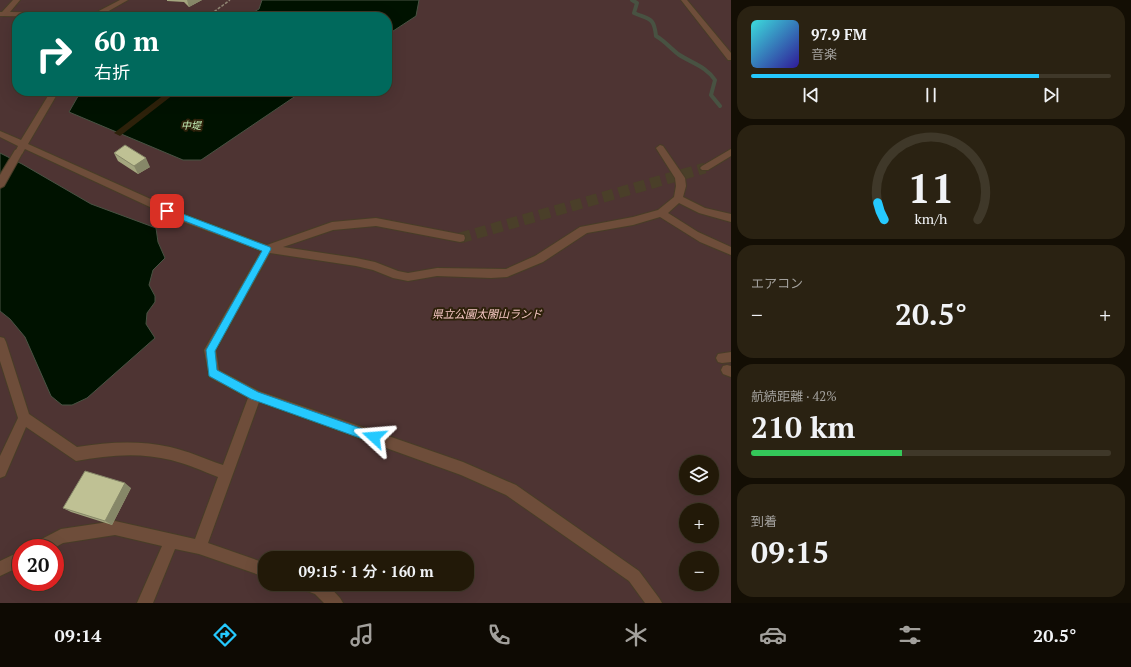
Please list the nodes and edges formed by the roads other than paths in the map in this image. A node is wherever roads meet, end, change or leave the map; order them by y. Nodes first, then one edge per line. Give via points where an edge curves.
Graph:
1 (17, 0) edge
2 (125, 0) edge
3 (684, 0) edge
4 (103, 12) edge
5 (2, 14) edge
6 (12, 14) edge
7 (731, 58) edge
8 (52, 96) edge
9 (0, 134) edge
10 (660, 148) dead end
11 (20, 149) junction
12 (731, 152) edge
13 (705, 168) tunnel mouth
14 (0, 184) edge
15 (678, 199) junction
16 (661, 213) junction
17 (731, 218) edge
18 (460, 238) tunnel mouth
19 (267, 249) junction
20 (731, 251) edge
21 (0, 342) edge
22 (255, 395) junction
23 (24, 418) junction
24 (0, 470) edge
25 (226, 473) junction
26 (56, 539) edge
27 (171, 541) junction
28 (199, 547) junction
29 (12, 563) edge
30 (258, 568) edge
31 (0, 569) edge
32 (323, 591) edge
33 (145, 603) edge
34 (336, 603) edge
35 (654, 603) edge

1 - 5 lane
2 - 4 lane
3 - 7 lane
5 - 6 lane
8 - 11 lane
9 - 11 lane
10 - 15 lane via 680,178
11 - 14 street
11 - 19 lane via 181,217
12 - 13 lane
15 - 16 lane
15 - 17 lane via 702,211
16 - 19 lane via 584,230 539,259 507,273 437,272 408,277 356,262
16 - 20 lane via 682,228
18 - 19 lane via 376,222 332,226
19 - 22 lane via 210,350 213,373
21 - 23 lane
22 - 25 lane
22 - 35 lane via 463,469 511,490 634,576
23 - 24 lane
23 - 25 lane via 76,454 96,450 132,449 164,452
25 - 28 lane
26 - 27 lane via 115,528
27 - 28 lane
27 - 33 lane
28 - 30 lane
29 - 31 lane
32 - 34 lane

